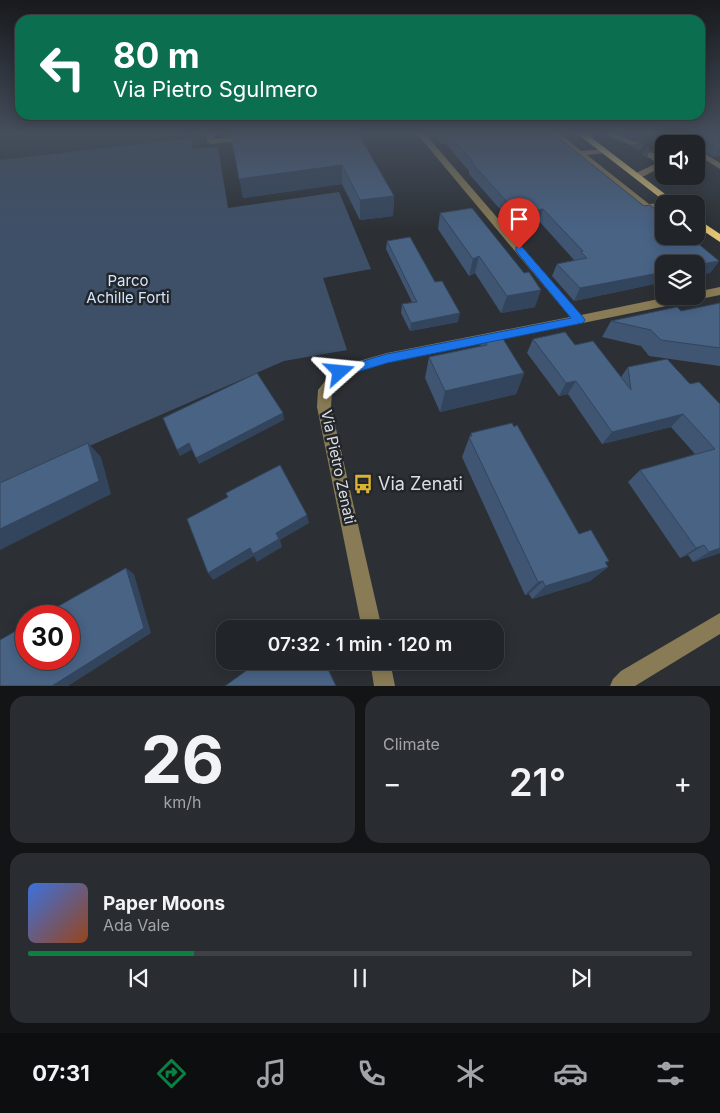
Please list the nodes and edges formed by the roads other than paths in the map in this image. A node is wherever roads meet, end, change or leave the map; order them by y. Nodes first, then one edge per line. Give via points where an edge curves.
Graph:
1 (449, 167) edge
2 (597, 167) edge
3 (625, 167) edge
4 (655, 167) edge
5 (637, 176) junction
6 (662, 195) edge
7 (655, 207) edge
8 (705, 228) edge
9 (720, 239) edge
10 (720, 291) edge
11 (705, 294) edge
12 (655, 304) edge
13 (579, 320) junction
14 (370, 620) edge
15 (720, 623) edge
16 (382, 670) edge
17 (385, 686) edge
18 (620, 686) edge

1 - 13 street
2 - 7 street via 647,207
3 - 5 main road
4 - 5 street
5 - 6 main road
8 - 9 main road
10 - 11 street, Via Pietro Zenati
12 - 13 street, Via Pietro Zenati
13 - 14 street, Via Pietro Zenati via 352,367 340,372 325,390 324,407
15 - 18 street via 628,678
16 - 17 street

